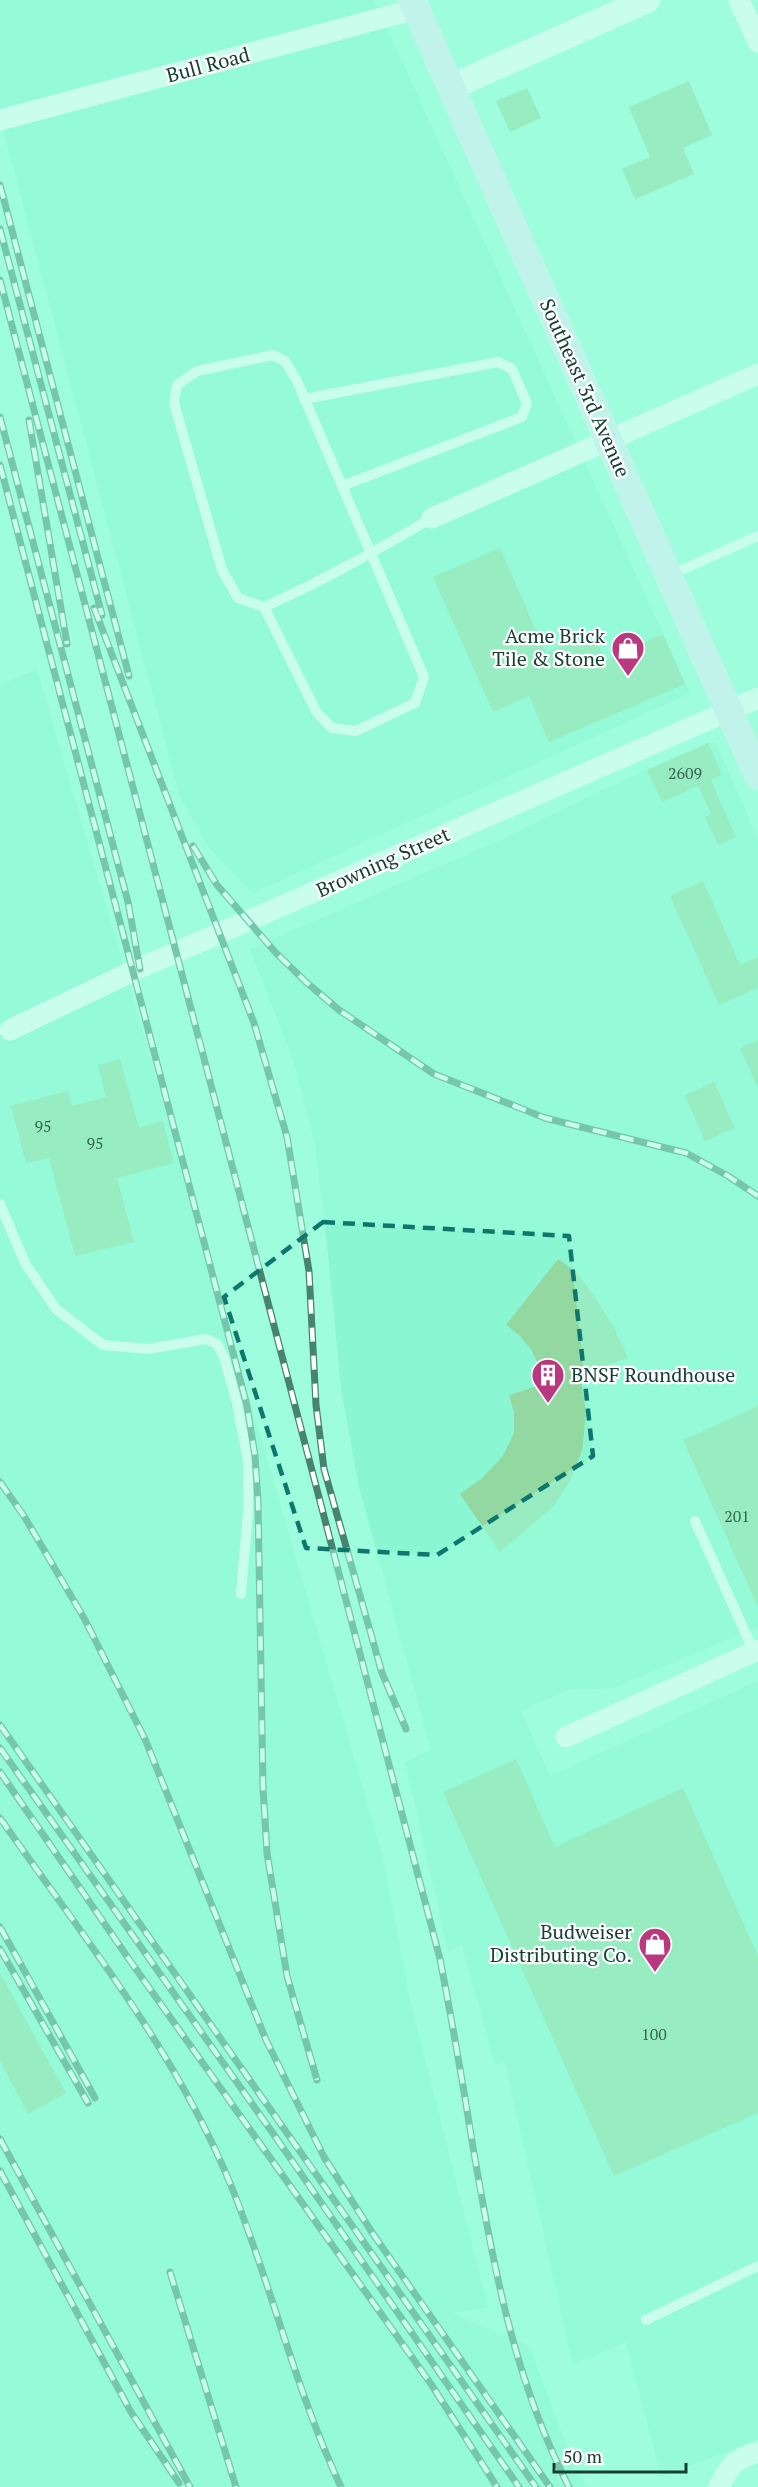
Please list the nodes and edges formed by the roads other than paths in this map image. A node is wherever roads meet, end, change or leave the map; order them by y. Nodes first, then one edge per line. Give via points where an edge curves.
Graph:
1 (647, 0) edge
2 (739, 0) edge
3 (414, 4) edge
4 (758, 42) edge
5 (451, 87) junction
6 (0, 120) edge
7 (758, 374) edge
8 (304, 399) junction
9 (608, 440) junction
10 (342, 486) junction
11 (432, 518) joint
12 (758, 536) edge
13 (370, 553) junction
14 (668, 576) junction
15 (264, 607) junction
16 (758, 698) edge
17 (729, 711) junction
18 (758, 776) edge
19 (5, 1032) edge
20 (0, 1204) edge
21 (695, 1521) dead end
22 (241, 1594) dead end
23 (756, 1651) edge
24 (566, 1737) dead end
25 (758, 2266) edge
26 (646, 2320) dead end
27 (758, 2452) edge
28 (719, 2487) edge

1 - 5 street
2 - 4 street
3 - 5 main road, Southeast 3rd Avenue
3 - 6 street, Bull Road
5 - 9 main road, Southeast 3rd Avenue
7 - 9 street
8 - 10 lane
8 - 10 lane via 498,362 512,369 527,403 522,417
8 - 15 lane via 285,362 273,355 197,371 177,385 174,403 222,570 238,598
9 - 11 street
9 - 14 main road, Southeast 3rd Avenue
10 - 13 lane
11 - 13 lane
12 - 14 lane
13 - 15 lane via 304,590
13 - 15 lane via 424,677 415,703 356,731 332,728 317,713
14 - 17 main road, Southeast 3rd Avenue
16 - 17 street, Browning Street
17 - 18 main road, Southeast 3rd Avenue
17 - 19 street, Browning Street via 133,971
20 - 22 lane via 25,1263 56,1309 103,1345 147,1349 206,1339 217,1344 237,1403 248,1461
21 - 23 lane
23 - 24 street
25 - 26 lane
27 - 28 street via 730,2465

